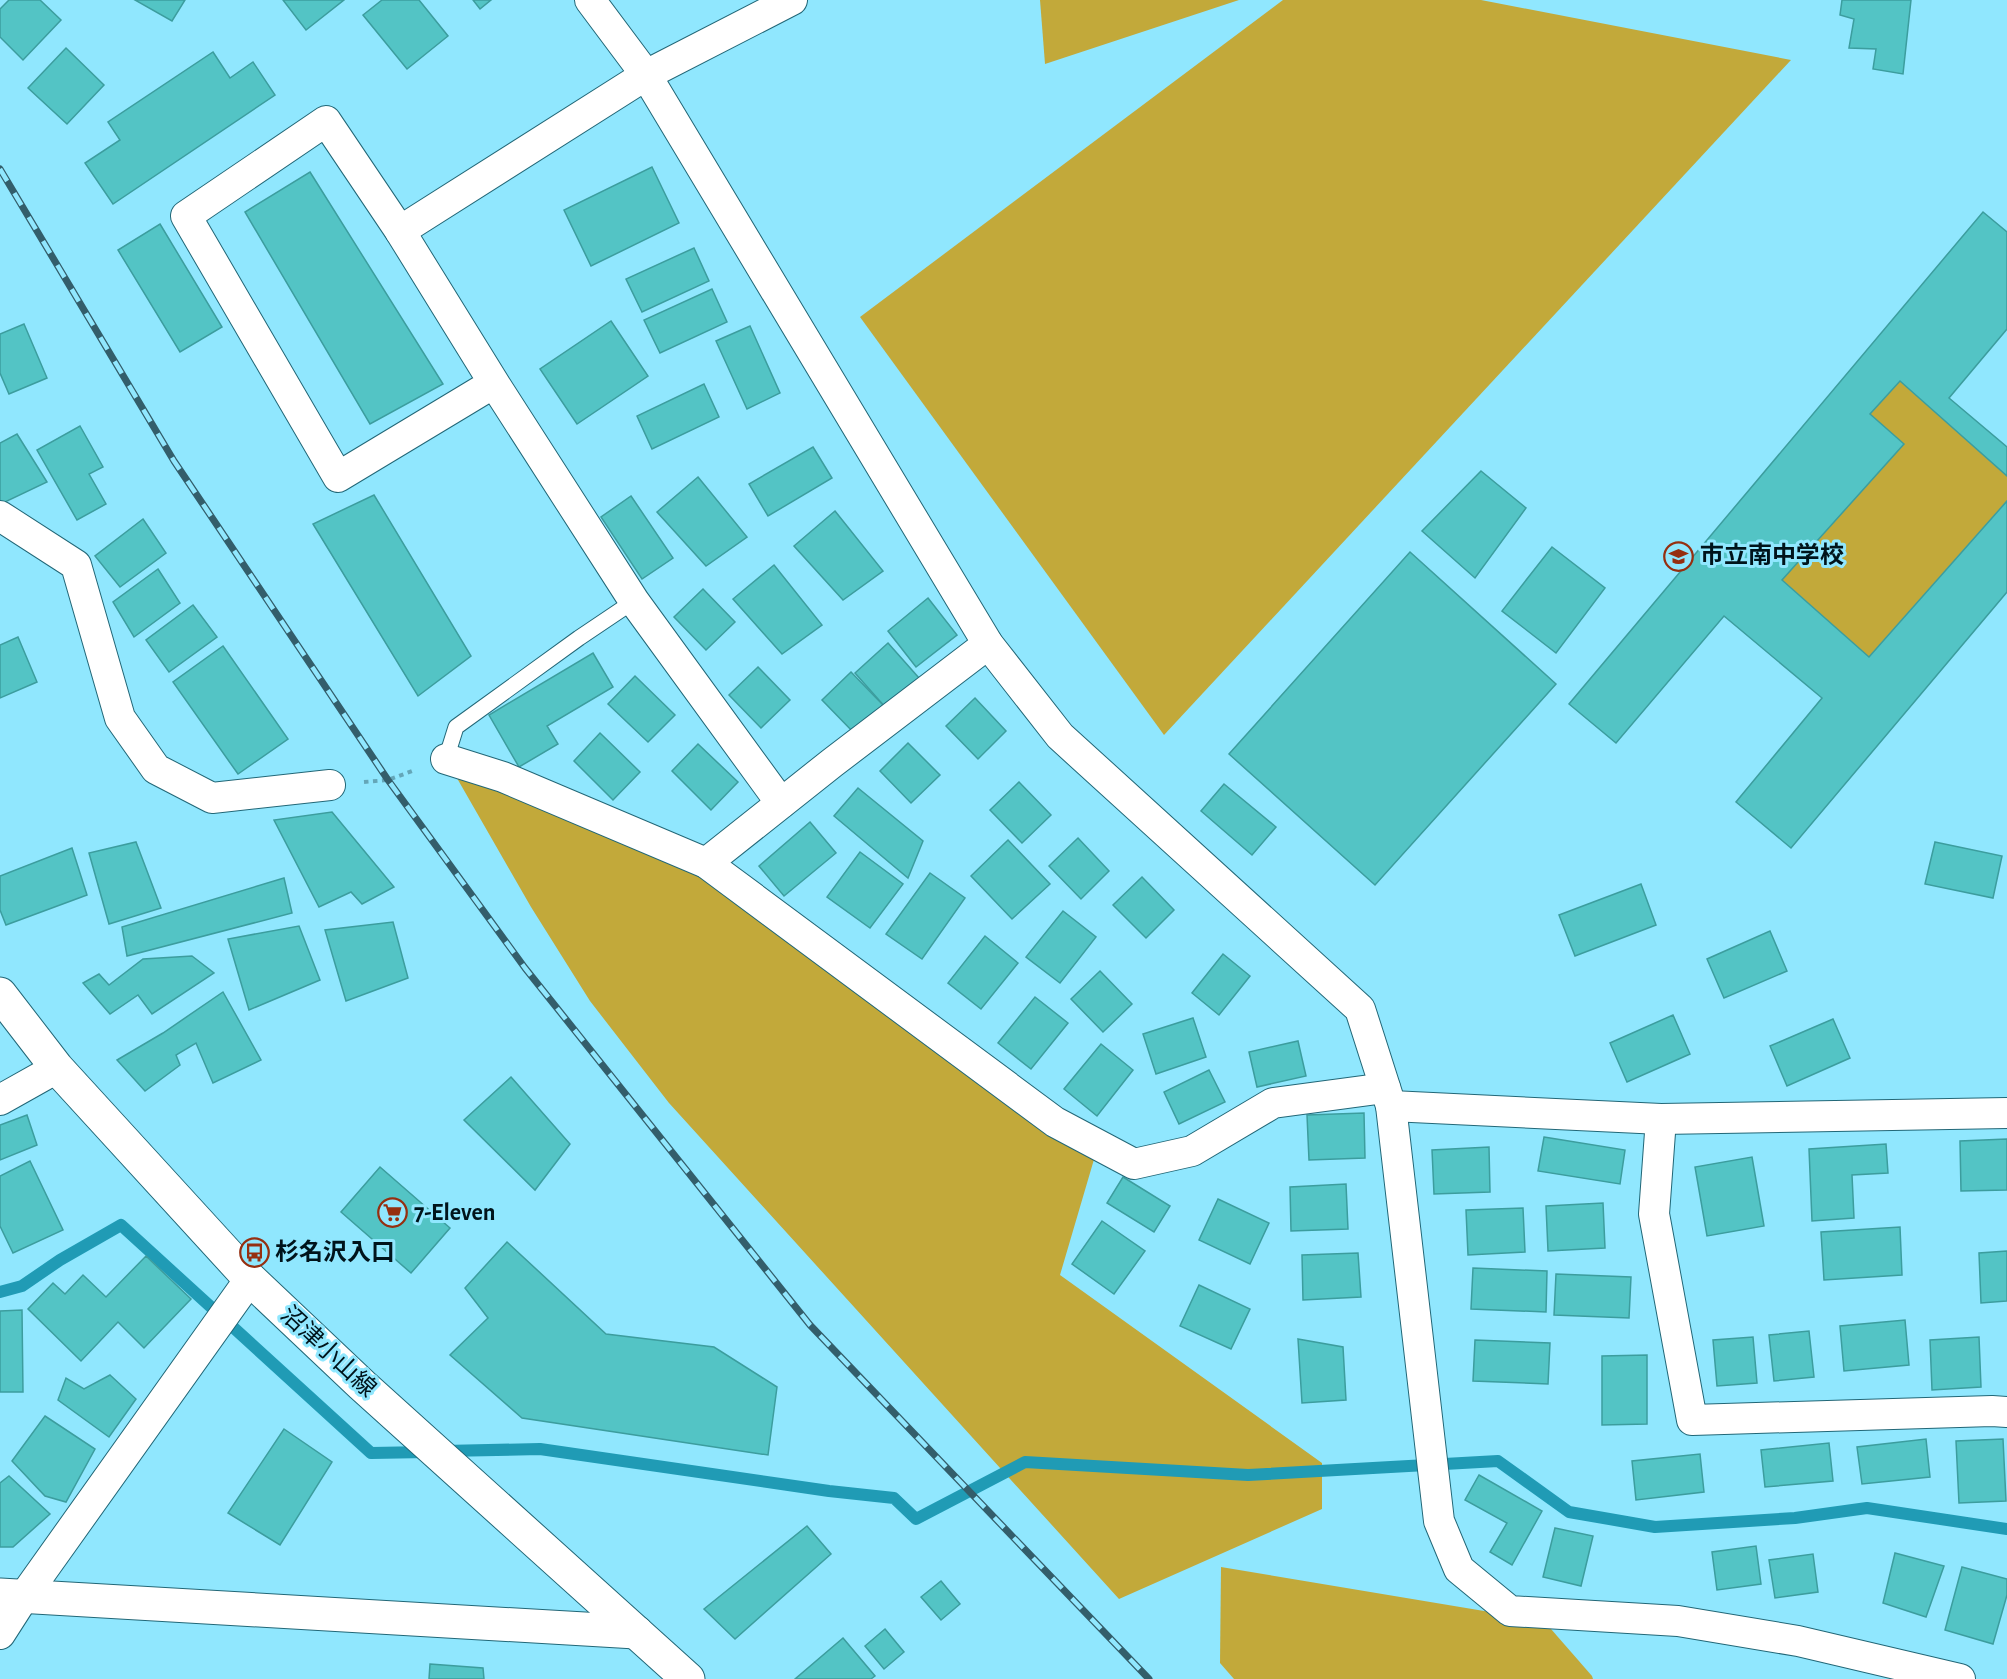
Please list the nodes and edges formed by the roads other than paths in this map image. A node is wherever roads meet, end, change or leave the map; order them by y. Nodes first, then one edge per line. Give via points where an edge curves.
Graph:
1 (590, 0) edge
2 (792, 0) edge
3 (646, 75) junction
4 (400, 231) junction
5 (494, 383) junction
6 (0, 516) edge
7 (634, 601) junction
8 (988, 644) junction
9 (446, 759) joint
10 (330, 785) road end
11 (781, 803) junction
12 (706, 863) junction
13 (0, 994) edge
14 (57, 1068) junction
15 (1388, 1097) junction
16 (0, 1100) edge
17 (2007, 1113) edge
18 (1661, 1119) junction
19 (249, 1279) junction
20 (2007, 1412) edge
21 (12, 1595) edge
22 (636, 1632) junction
23 (0, 1634) edge
24 (688, 1679) edge
25 (1960, 1679) edge

1 - 3 street
2 - 3 street
3 - 4 street
3 - 8 street
4 - 5 street
4 - 5 street via 326,121 186,216 338,477
5 - 7 street
6 - 10 street via 76,565 120,718 156,769 212,798
7 - 9 lane via 456,727
7 - 11 street
8 - 11 street
8 - 15 street via 1060,736 1360,1009
9 - 12 street via 502,777
11 - 12 street
12 - 15 street via 1056,1122 1134,1164 1192,1151 1273,1103
13 - 14 main road, 沼津小山線
14 - 16 street
14 - 19 main road, 沼津小山線
15 - 18 street
15 - 25 street via 1439,1521 1459,1569 1510,1611 1678,1621 1798,1641
17 - 18 street
18 - 20 street via 1654,1214 1692,1420
19 - 21 street
19 - 22 main road, 沼津小山線
21 - 22 main road
21 - 23 street
22 - 24 main road, 沼津小山線

